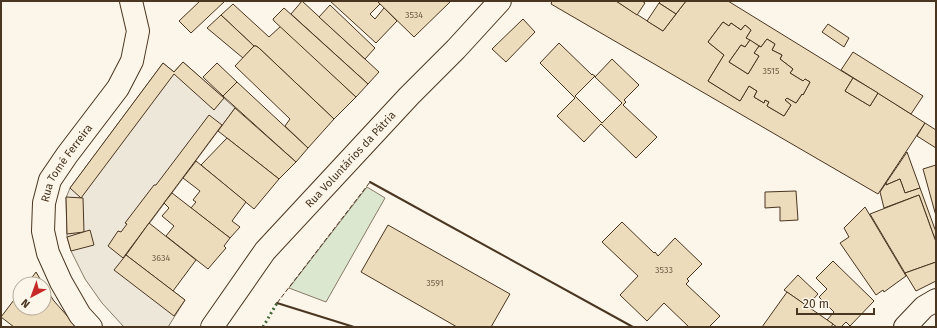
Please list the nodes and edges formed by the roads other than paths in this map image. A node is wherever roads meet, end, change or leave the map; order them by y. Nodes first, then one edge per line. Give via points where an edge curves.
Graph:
1 (131, 1) edge
2 (500, 1) edge
3 (936, 300) edge
4 (91, 327) edge
5 (212, 327) edge
6 (905, 327) edge

1 - 4 main road, Rua Tomé Ferreira via 138,31 132,61 118,88 50,180 44,203 43,231 48,252 61,282 80,315
2 - 5 main road, Rua Voluntários da Pátria via 265,251
3 - 6 main road via 924,307

